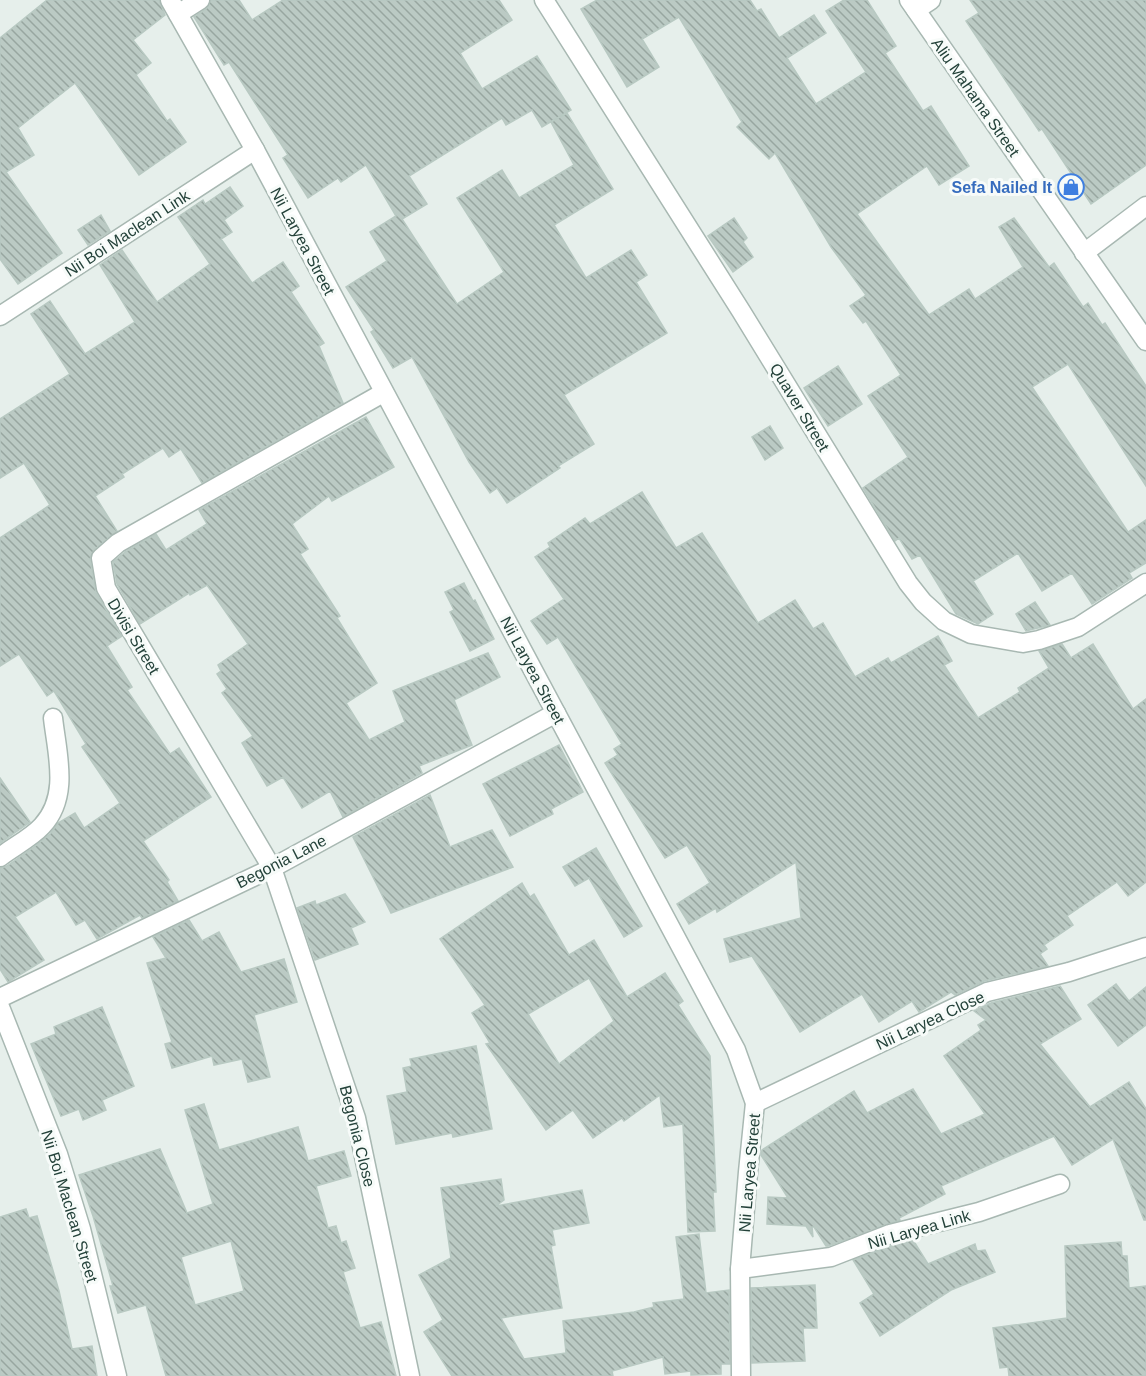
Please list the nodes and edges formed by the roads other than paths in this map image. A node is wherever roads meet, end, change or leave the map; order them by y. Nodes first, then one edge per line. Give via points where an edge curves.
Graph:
1 (200, 0) edge
2 (544, 0) edge
3 (918, 3) edge
4 (174, 7) edge
5 (255, 150) junction
6 (1146, 206) edge
7 (1084, 253) junction
8 (0, 316) edge
9 (1146, 341) edge
10 (383, 393) junction
11 (1146, 583) edge
12 (556, 713) junction
13 (52, 718) dead end
14 (0, 857) edge
15 (272, 868) junction
16 (1146, 947) edge
17 (0, 998) edge
18 (0, 1006) edge
19 (6, 1042) edge
20 (755, 1103) junction
21 (1060, 1184) dead end
22 (740, 1269) junction
23 (117, 1376) edge
24 (410, 1376) edge
25 (741, 1376) edge

1 - 4 street
2 - 11 street, Quaver Street via 923,602 944,621 971,634 1023,643 1078,627
3 - 7 street, Aliu Mahama Street
4 - 5 street, Nii Laryea Street
5 - 8 street, Nii Boi Maclean Link
5 - 10 street, Nii Laryea Street
6 - 7 street
7 - 9 street, Aliu Mahama Street
10 - 12 street, Nii Laryea Street
10 - 15 street, Divisi Street via 118,543 101,558 106,588
12 - 15 street, Begonia Lane
12 - 20 street, Nii Laryea Street via 736,1050
13 - 14 street via 60,787 55,807 42,827
15 - 17 street, Begonia Lane
15 - 24 street, Begonia Close via 356,1118
16 - 20 street, Nii Laryea Close via 1069,972 987,992
18 - 19 street, Nii Boi Maclean Street
19 - 23 street, Nii Boi Maclean Street via 58,1154
20 - 22 street, Nii Laryea Street
21 - 22 street, Nii Laryea Link via 980,1212 890,1234 831,1257
22 - 25 street, Nii Laryea Street

